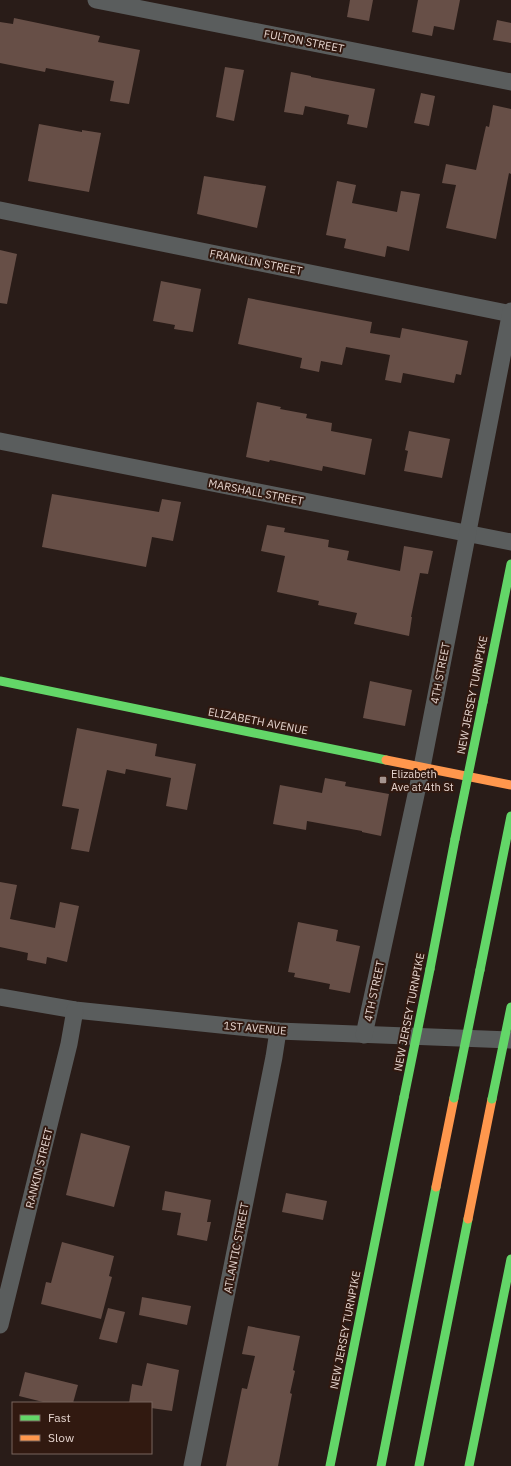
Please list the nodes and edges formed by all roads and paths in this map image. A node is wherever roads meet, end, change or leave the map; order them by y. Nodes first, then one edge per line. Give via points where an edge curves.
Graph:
1 (96, 0) edge
2 (511, 82) edge
3 (0, 210) edge
4 (511, 313) edge
5 (0, 441) edge
6 (468, 534) junction
7 (511, 542) edge
8 (511, 564) edge
9 (0, 681) edge
10 (422, 767) junction
11 (511, 785) edge
12 (511, 816) edge
13 (0, 997) edge
14 (511, 1007) edge
15 (75, 1010) junction
16 (278, 1031) junction
17 (364, 1035) junction
18 (511, 1040) edge
19 (511, 1259) edge
20 (0, 1326) edge
21 (192, 1466) edge
22 (330, 1466) edge
23 (381, 1466) edge
24 (419, 1466) edge
25 (469, 1466) edge

1 - 2 street, FULTON STREET
3 - 4 street, FRANKLIN STREET
4 - 6 street, 4TH STREET
5 - 6 street, MARSHALL STREET
6 - 7 street, MARSHALL STREET
6 - 10 street, 4TH STREET
8 - 22 main road, NEW JERSEY TURNPIKE, bridge
9 - 10 main road, ELIZABETH AVENUE
10 - 11 main road, ELIZABETH AVENUE
10 - 17 street, 4TH STREET
12 - 23 main road, bridge
13 - 15 street, 1ST AVENUE
14 - 24 main road, bridge
15 - 16 street, 1ST AVENUE
15 - 20 street, RANKIN STREET via 64,1067
16 - 17 street, 1ST AVENUE
16 - 21 street, ATLANTIC STREET
17 - 18 street, 1ST AVENUE
19 - 25 main road

